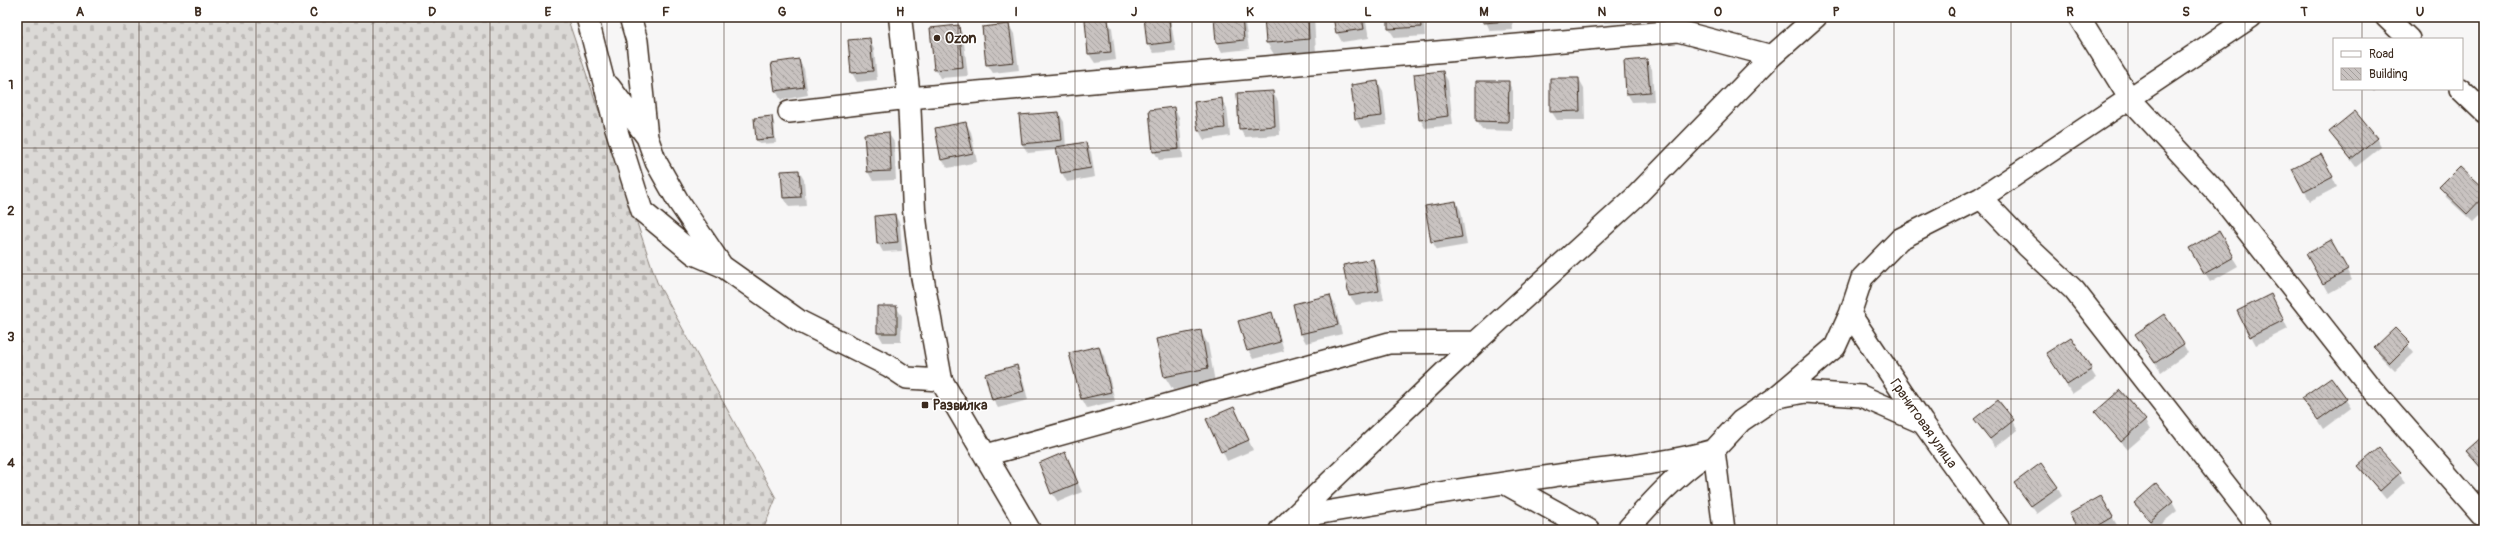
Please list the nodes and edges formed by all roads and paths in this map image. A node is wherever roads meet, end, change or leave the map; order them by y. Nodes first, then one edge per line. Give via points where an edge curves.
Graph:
1 (587, 17) edge
2 (630, 17) edge
3 (900, 17) edge
4 (1816, 17) edge
5 (2079, 17) edge
6 (2250, 17) edge
7 (2386, 17) edge
8 (2408, 38) edge
9 (1772, 56) junction
10 (603, 77) junction
11 (2461, 90) edge
12 (909, 98) junction
13 (2130, 99) junction
14 (789, 112) dead end
15 (2484, 112) edge
16 (647, 138) junction
17 (1981, 198) junction
18 (722, 266) junction
19 (1850, 314) junction
20 (1476, 342) junction
21 (941, 380) junction
22 (1775, 398) junction
23 (1923, 423) junction
24 (1714, 450) junction
25 (986, 455) junction
26 (1504, 483) junction
27 (2484, 517) edge
28 (1286, 524) edge
29 (1028, 530) edge
30 (1589, 530) edge
31 (1627, 530) edge
32 (1724, 530) edge
33 (2000, 530) edge
34 (2261, 530) edge

1 - 10 street
2 - 16 street via 637,41
3 - 12 street
4 - 9 street
5 - 13 street
6 - 13 street
7 - 8 street
9 - 12 street via 1678,31
9 - 20 street via 1634,198
10 - 16 street
10 - 18 street via 642,211 694,254
11 - 15 street
12 - 14 street
12 - 21 street via 914,210 922,275
13 - 17 street
13 - 27 street via 2220,196 2371,388
16 - 18 street via 656,162 678,201
17 - 19 street via 1900,239 1862,278
17 - 34 street via 2074,290
18 - 21 street via 801,322 889,366 907,378
19 - 22 street via 1835,347
19 - 23 street, Гранитовая улица
20 - 25 street via 1389,343
20 - 28 street
21 - 25 street
22 - 23 street via 1805,392 1861,396
22 - 24 street via 1741,421
23 - 33 street, Гранитовая улица
24 - 26 street via 1666,462 1616,466
24 - 31 street via 1682,473 1659,494
24 - 32 street
25 - 29 street
26 - 28 street
26 - 30 street

